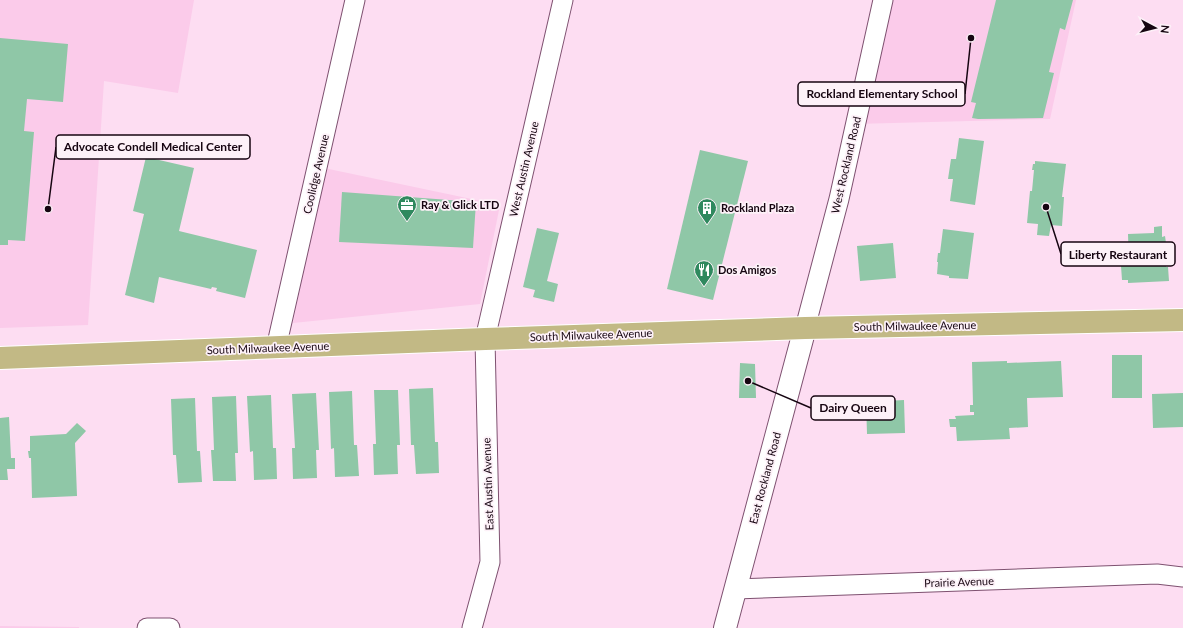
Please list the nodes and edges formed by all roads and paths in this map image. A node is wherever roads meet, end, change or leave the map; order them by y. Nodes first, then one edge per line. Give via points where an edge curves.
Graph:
1 (355, 0) edge
2 (563, 0) edge
3 (883, 0) edge
4 (1183, 320) edge
5 (805, 328) junction
6 (485, 339) junction
7 (276, 348) junction
8 (0, 358) edge
9 (1183, 577) edge
10 (735, 590) junction
11 (147, 628) edge
12 (170, 628) edge
13 (472, 628) edge
14 (725, 628) edge

1 - 7 street, Coolidge Avenue
2 - 6 street, West Austin Avenue
3 - 5 street, West Rockland Road via 838,199
4 - 5 main road, South Milwaukee Avenue
5 - 6 main road, South Milwaukee Avenue
5 - 10 street, East Rockland Road
6 - 7 main road, South Milwaukee Avenue
6 - 13 street, East Austin Avenue via 490,562
7 - 8 main road, South Milwaukee Avenue
9 - 10 street, Prairie Avenue via 1158,574
10 - 14 street, East Rockland Road
11 - 12 street

